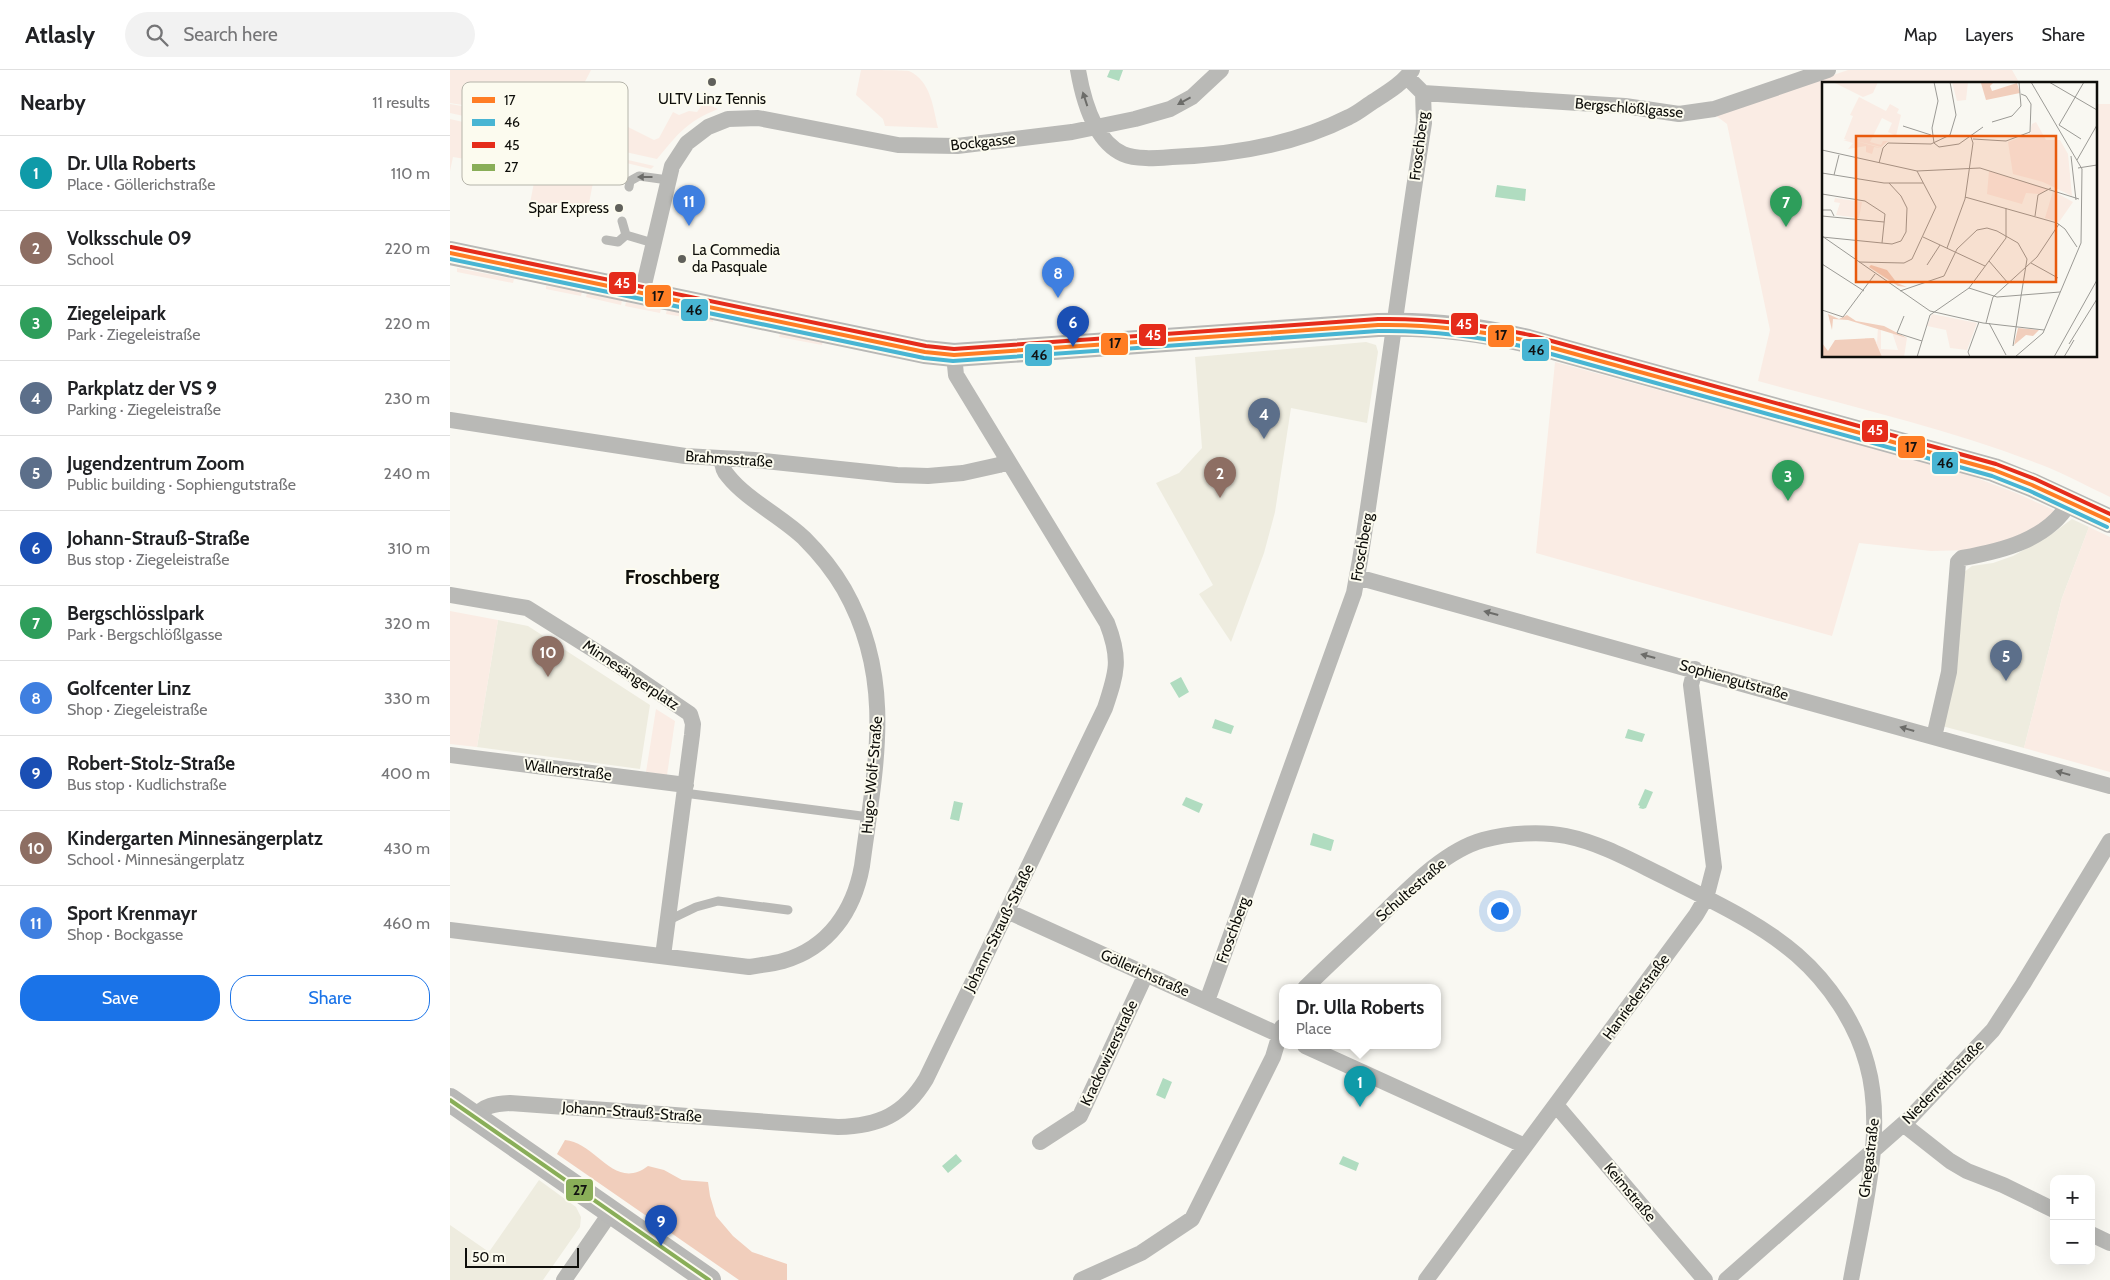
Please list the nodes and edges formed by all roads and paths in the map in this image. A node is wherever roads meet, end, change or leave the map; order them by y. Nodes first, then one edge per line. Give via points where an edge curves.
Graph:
1 (1078, 70) edge
2 (1221, 70) edge
3 (1828, 70) edge
4 (1410, 73) edge
5 (1423, 93) junction
6 (1096, 127) junction
7 (668, 180) junction
8 (629, 187) dead end
9 (622, 221) dead end
10 (626, 235) junction
11 (606, 240) dead end
12 (653, 243) junction
13 (450, 253) edge
14 (642, 293) junction
15 (1394, 324) junction
16 (954, 355) junction
17 (450, 420) edge
18 (722, 459) junction
19 (1007, 461) junction
20 (2070, 502) junction
21 (2110, 521) edge
22 (1357, 577) junction
23 (450, 595) edge
24 (1695, 669) junction
25 (1934, 737) junction
26 (450, 754) edge
27 (2110, 786) edge
28 (685, 789) junction
29 (868, 817) junction
30 (2110, 841) edge
31 (1706, 898) junction
32 (788, 910) dead end
33 (1008, 910) junction
34 (667, 921) junction
35 (450, 930) edge
36 (663, 956) junction
37 (1146, 974) junction
38 (1309, 984) edge
39 (1208, 1001) junction
40 (1279, 1031) edge
41 (1279, 1039) edge
42 (1312, 1049) edge
43 (450, 1100) edge
44 (1556, 1104) junction
45 (475, 1117) junction
46 (1903, 1124) junction
47 (1040, 1142) dead end
48 (1525, 1146) junction
49 (1873, 1150) junction
50 (2050, 1208) edge
51 (611, 1212) junction
52 (2095, 1236) edge
53 (2110, 1243) edge
54 (564, 1280) edge
55 (709, 1280) edge
56 (1081, 1280) edge
57 (1426, 1280) edge
58 (1705, 1280) edge
59 (1726, 1280) edge
60 (1851, 1280) edge

6 -> 1 street via 1085,102
2 -> 6 street, Bockgasse via 1192,97 1170,109
3 - 5 street, Bergschlößlgasse via 1714,109 1679,114 1625,106
4 - 5 street, Froschberg
4 - 6 street via 1386,94 1349,117 1306,134 1233,152 1136,157 1123,154
5 - 15 street, Froschberg via 1424,122
6 - 7 street, Bockgasse via 957,146 926,146 898,145 758,118 728,119 708,127 687,143 672,166
7 -> 8 lane via 639,176 630,181
7 - 12 street, Bockgasse
9 - 10 lane
10 - 11 lane via 618,242
10 - 12 lane
12 - 14 street, Bockgasse
13 - 14 street
14 - 16 street via 925,352
15 - 16 street
15 - 20 street via 1460,327 1521,339 1994,470
15 - 22 street, Froschberg
16 - 19 street, Johann-Strauß-Straße via 956,376
17 - 18 street, Brahmsstraße
18 - 19 street, Brahmsstraße via 928,476 963,473
18 - 29 street, Hugo-Wolf-Straße via 722,466 735,483 797,533 827,563 844,589 860,626 875,681 878,721
19 - 33 street, Johann-Strauß-Straße via 1107,623 1117,656 1105,708
20 - 21 street
20 - 25 street via 2053,524 2029,539 2012,547 1962,558 1958,562 1949,672
24 -> 22 street, Sophiengutstraße
22 - 39 street, Froschberg
23 - 28 street, Minnesängerplatz via 527,608 690,714 693,724
25 -> 24 street, Sophiengutstraße
24 - 31 street, Hanriederstraße via 1691,685 1714,867
27 -> 25 street, Sophiengutstraße
26 - 28 street, Wallnerstraße
28 - 29 lane
28 - 34 street
29 - 36 street, Hugo-Wolf-Straße via 858,886 851,906 814,947 784,960 749,967
30 - 46 street, Niederreithstraße via 1999,1022
31 - 38 street, Schultestraße via 1625,857 1566,836 1540,834 1482,840 1430,871
31 - 44 street, Hanriederstraße
31 - 49 street, Ghegastraße via 1797,955 1839,1005 1855,1032 1868,1065 1875,1117
32 - 34 lane via 718,901
33 - 37 street, Göllerichstraße
33 - 45 street, Johann-Strauß-Straße via 926,1079 908,1104 884,1120 868,1125 838,1127 510,1103 484,1107
34 - 36 street
35 - 36 street, Hugo-Wolf-Straße
37 - 39 street, Göllerichstraße
37 - 47 street, Krackowizerstraße via 1080,1116
39 - 40 street, Göllerichstraße
41 - 56 street via 1192,1219 1141,1253
42 - 48 street
43 - 45 street
44 - 48 street, Hanriederstraße
44 - 58 street, Keimstraße
45 - 51 street
46 - 49 street, Niederreithstraße
46 - 50 street via 1967,1171
48 - 57 street, Hanriederstraße
49 - 59 street, Niederreithstraße
49 - 60 street, Ghegastraße
51 - 54 street
51 - 55 street
52 - 53 street

